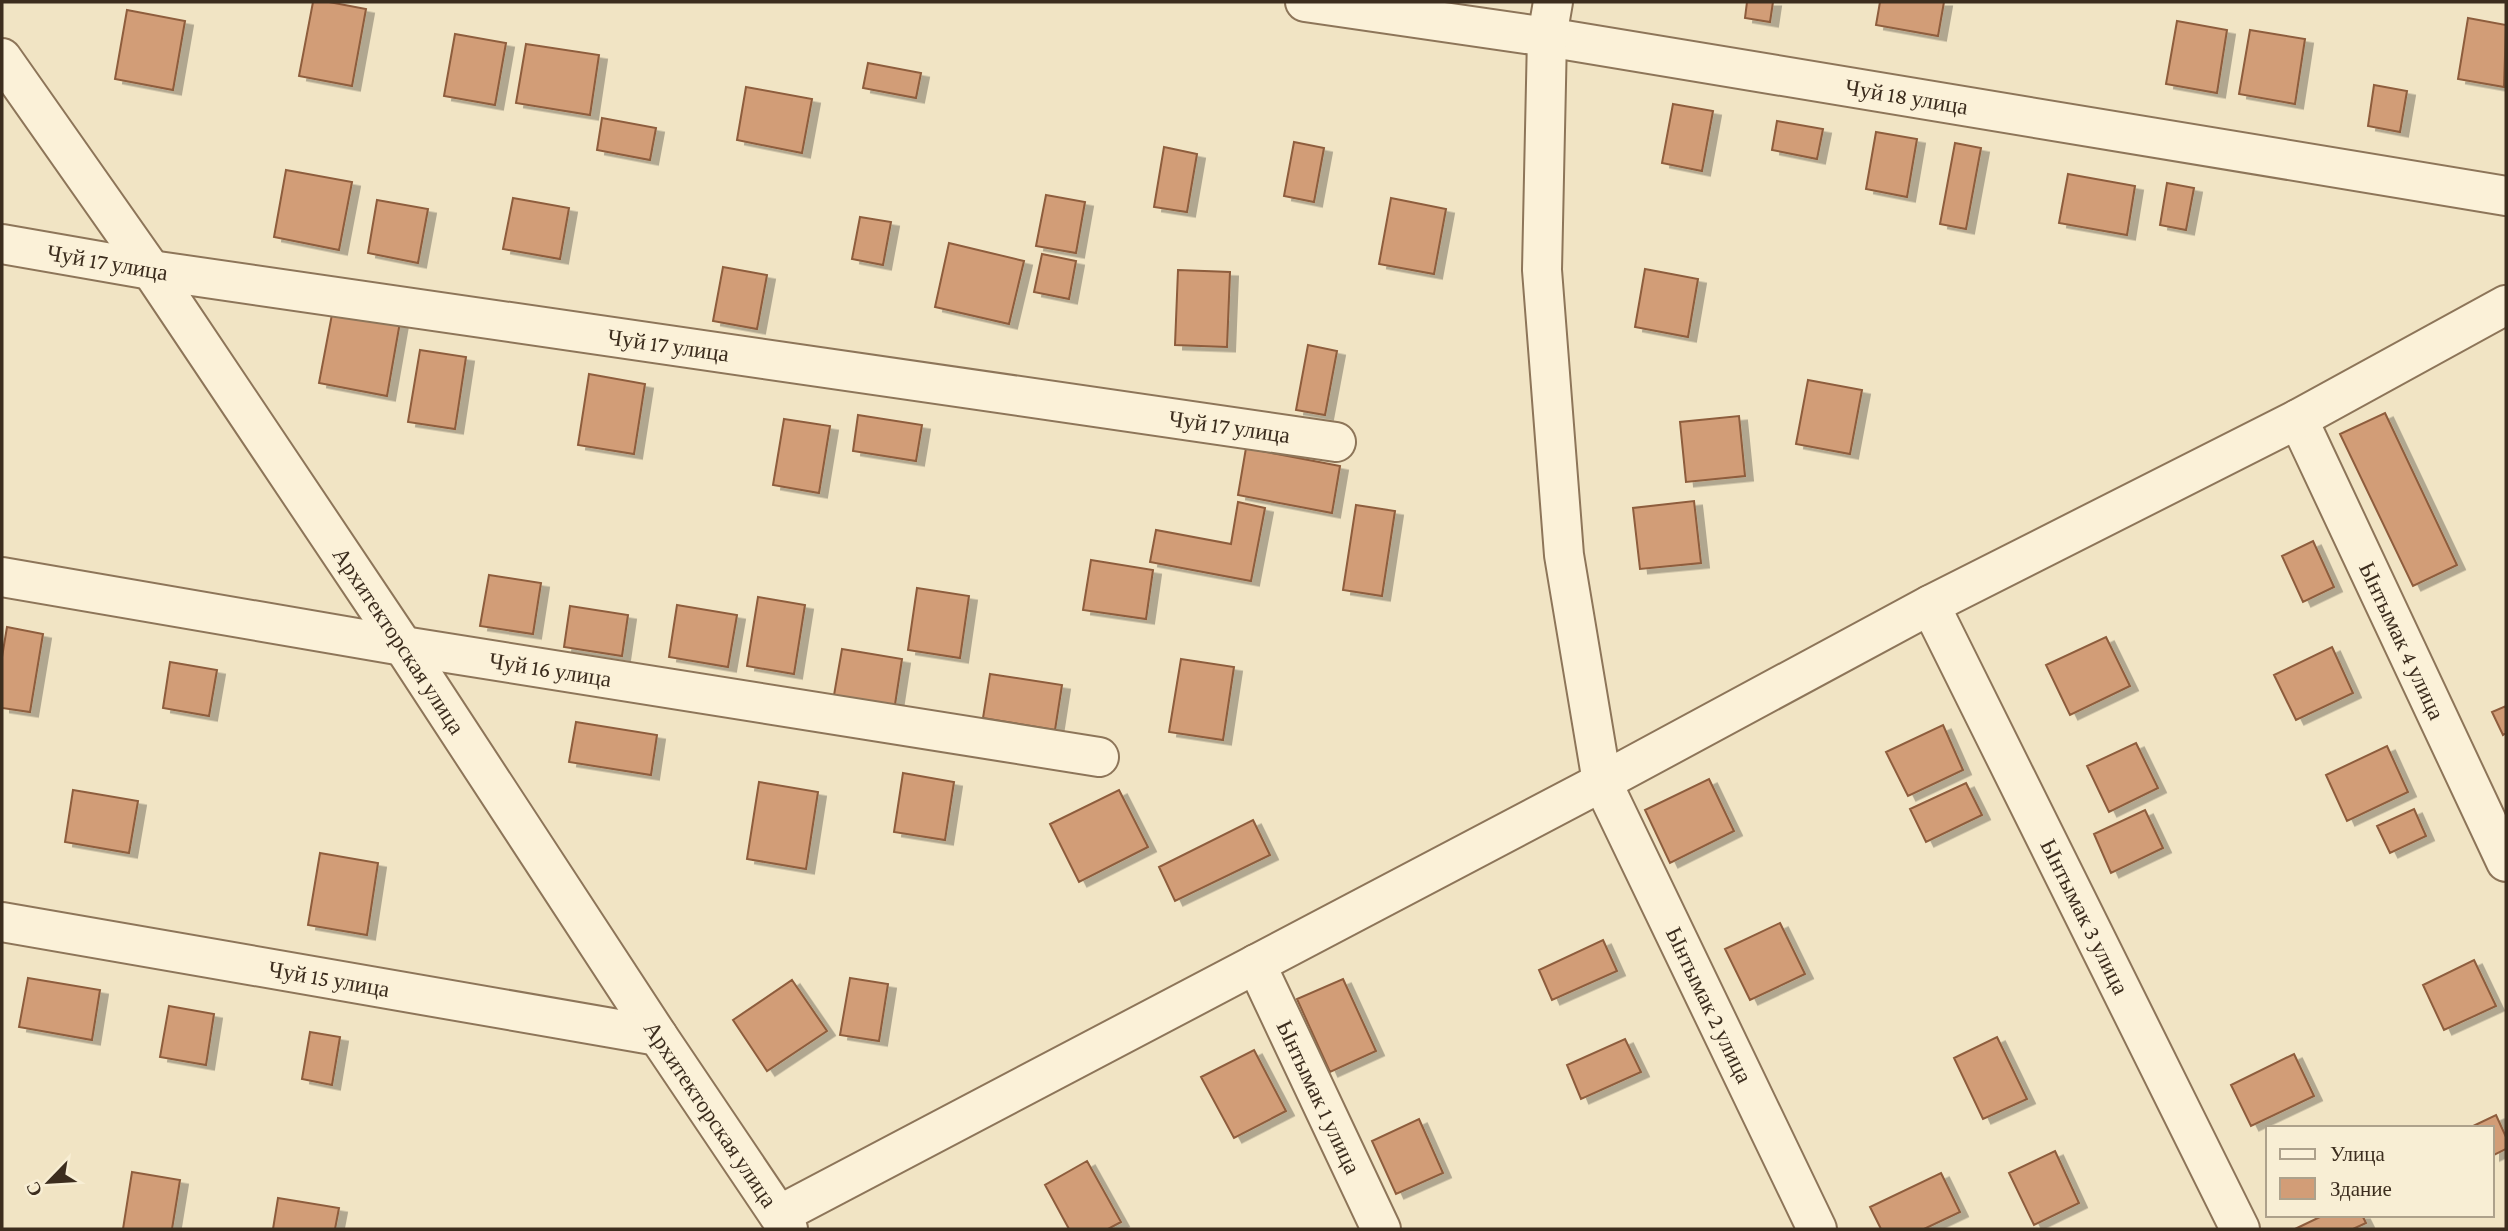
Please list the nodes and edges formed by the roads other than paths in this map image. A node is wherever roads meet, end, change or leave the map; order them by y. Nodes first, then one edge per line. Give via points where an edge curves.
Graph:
1 (1305, 2) edge
2 (1550, 19) edge
3 (2, 58) edge
4 (2506, 196) edge
5 (2, 244) edge
6 (151, 270) junction
7 (2506, 305) edge
8 (2298, 419) junction
9 (1336, 442) dead end
10 (2, 577) edge
11 (1930, 605) junction
12 (403, 646) junction
13 (1099, 757) dead end
14 (1602, 782) junction
15 (2506, 862) edge
16 (2, 922) edge
17 (1256, 964) junction
18 (657, 1037) junction
19 (784, 1222) edge
20 (1381, 1229) edge
21 (1817, 1229) edge
22 (2240, 1229) edge

1 - 2 street, Чуй 18 улица
2 - 4 street, Чуй 18 улица
2 - 14 street, Ынтымак 2 улица via 1542,270 1564,555
3 - 6 street, Архитекторская улица
5 - 6 street, Чуй 17 улица
6 - 9 street, Чуй 17 улица
6 - 12 street, Архитекторская улица
7 - 8 street
8 - 11 street
8 - 15 street, Ынтымак 4 улица
10 - 12 street, Чуй 16 улица
11 - 14 street
11 - 22 street, Ынтымак 3 улица
12 - 13 street, Чуй 16 улица
12 - 18 street, Архитекторская улица
14 - 17 street
14 - 21 street, Ынтымак 2 улица
16 - 18 street, Чуй 15 улица
17 - 19 street
17 - 20 street, Ынтымак 1 улица
18 - 19 street, Архитекторская улица

